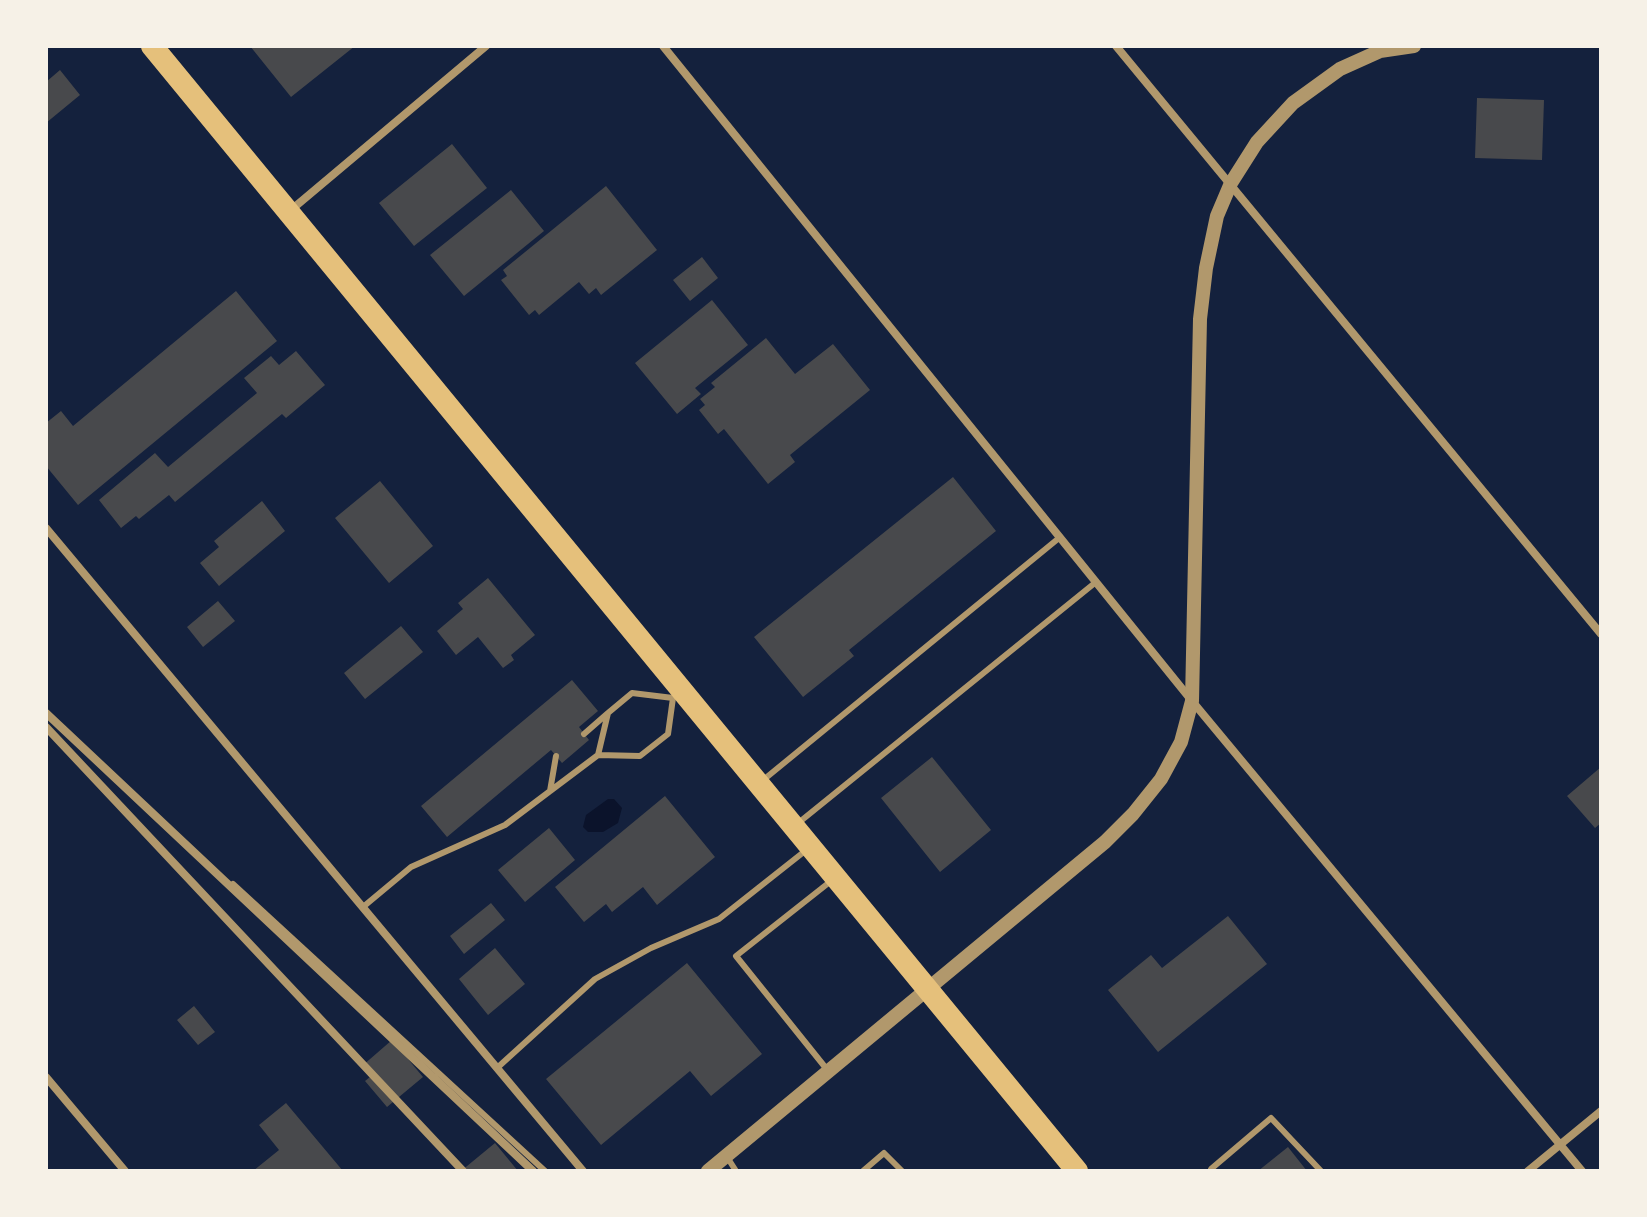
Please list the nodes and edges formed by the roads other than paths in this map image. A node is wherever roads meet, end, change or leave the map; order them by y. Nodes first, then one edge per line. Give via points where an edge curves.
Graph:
1 (152, 46) edge
2 (486, 46) edge
3 (663, 46) edge
4 (1116, 46) edge
5 (1414, 46) edge
6 (1231, 183) junction
7 (288, 212) junction
8 (46, 528) edge
9 (1059, 538) junction
10 (1096, 582) junction
11 (1601, 634) edge
12 (677, 693) junction
13 (1192, 701) junction
14 (46, 712) edge
15 (608, 713) junction
16 (46, 727) edge
17 (584, 734) dead end
18 (598, 755) junction
19 (556, 756) dead end
20 (759, 784) junction
21 (550, 791) junction
22 (794, 826) junction
23 (811, 847) junction
24 (836, 877) junction
25 (363, 907) junction
26 (929, 990) junction
27 (497, 1068) junction
28 (829, 1072) junction
29 (46, 1077) edge
30 (1601, 1111) edge
31 (1561, 1144) junction
32 (726, 1156) junction
33 (125, 1171) edge
34 (463, 1171) edge
35 (533, 1171) edge
36 (545, 1171) edge
37 (583, 1171) edge
38 (708, 1171) edge
39 (736, 1171) edge
40 (863, 1171) edge
41 (902, 1171) edge
42 (1077, 1171) edge
43 (1212, 1171) edge
44 (1321, 1171) edge
45 (1528, 1171) edge
46 (1582, 1171) edge

1 - 7 highway
2 - 7 street
3 - 9 street
4 - 6 street
5 - 6 street via 1380,51 1340,69 1293,103 1257,142
6 - 11 street
6 - 13 street via 1217,216 1200,319
7 - 12 highway
8 - 25 street
9 - 10 street
9 - 20 lane
10 - 13 street
10 - 22 lane
12 - 15 lane via 632,693
12 - 18 lane via 668,734 640,756
12 - 20 highway
13 - 26 street via 1175,754 1133,814
13 - 31 street
14 - 35 street
14 - 36 lane
15 - 17 lane
15 - 18 lane
16 - 34 street
18 - 21 lane
19 - 21 lane
20 - 22 highway
21 - 25 lane via 505,825 411,867
22 - 23 highway
23 - 24 highway
23 - 27 lane via 719,919 595,979
24 - 26 highway
24 - 28 lane via 736,956
25 - 27 street
26 - 28 street
26 - 42 highway
27 - 37 street
28 - 32 street
29 - 33 street
30 - 31 street
31 - 45 street
31 - 46 street
32 - 38 street
32 - 39 lane
40 - 41 lane via 884,1153
43 - 44 lane via 1271,1118

